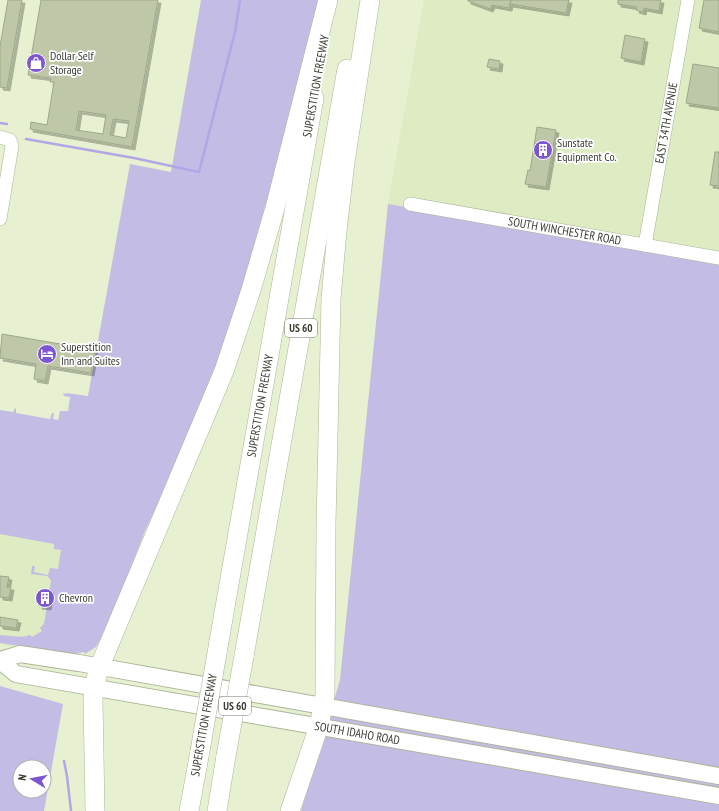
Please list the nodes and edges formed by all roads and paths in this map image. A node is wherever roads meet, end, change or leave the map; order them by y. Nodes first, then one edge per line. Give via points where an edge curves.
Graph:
1 (328, 0) edge
2 (332, 0) edge
3 (359, 0) edge
4 (370, 0) edge
5 (688, 0) edge
6 (5, 138) edge
7 (410, 204) dead end
8 (0, 218) edge
9 (646, 245) junction
10 (719, 258) edge
11 (0, 660) edge
12 (99, 668) junction
13 (94, 687) junction
14 (323, 706) junction
15 (319, 726) junction
16 (719, 776) edge
17 (719, 796) edge
18 (95, 811) edge
19 (189, 811) edge
20 (217, 811) edge
21 (290, 811) edge

1 - 12 highway via 275,208 224,371
2 - 19 highway, SUPERSTITION FREEWAY / US 60, bridge
3 - 20 highway, US 60, bridge
4 - 14 highway via 345,162 331,299
5 - 9 street, EAST 34TH AVENUE
6 - 8 street via 12,146 12,153
7 - 9 street, SOUTH WINCHESTER ROAD
9 - 10 street, SOUTH WINCHESTER ROAD
11 - 12 main road, SOUTH IDAHO ROAD via 20,654
11 - 13 main road, SOUTH IDAHO ROAD via 16,674
12 - 13 highway
12 - 14 main road, SOUTH IDAHO ROAD
13 - 15 main road, SOUTH IDAHO ROAD
13 - 18 highway
14 - 15 highway
14 - 16 main road, SOUTH IDAHO ROAD
15 - 17 main road, SOUTH IDAHO ROAD
15 - 21 highway

